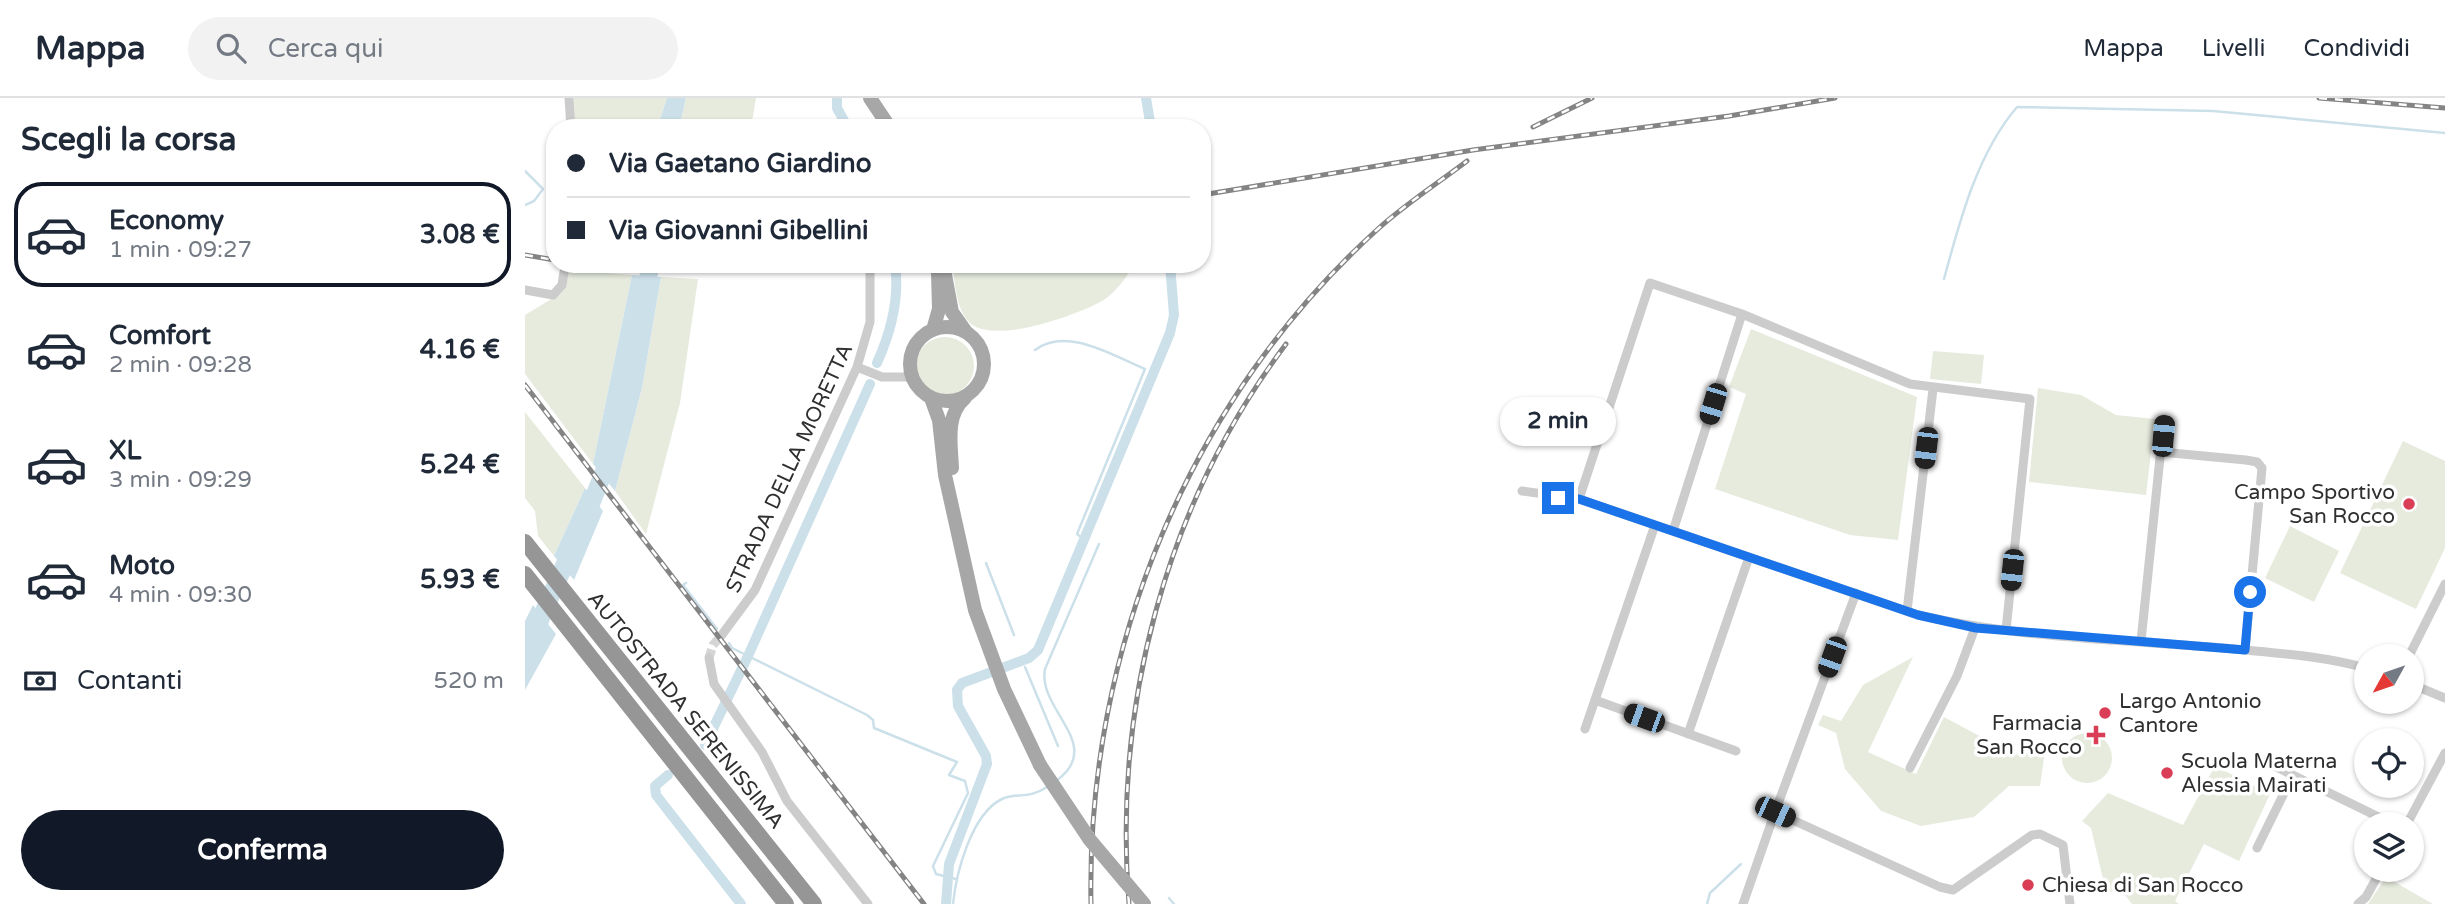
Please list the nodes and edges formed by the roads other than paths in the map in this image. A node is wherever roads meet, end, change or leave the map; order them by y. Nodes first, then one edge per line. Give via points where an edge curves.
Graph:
1 (569, 98) edge
2 (870, 98) edge
3 (570, 119) edge
4 (884, 119) edge
5 (565, 273) edge
6 (870, 273) edge
7 (937, 273) edge
8 (945, 273) edge
9 (525, 290) edge
10 (1742, 314) junction
11 (933, 330) junction
12 (967, 333) junction
13 (857, 367) junction
14 (912, 377) junction
15 (1933, 388) junction
16 (966, 396) junction
17 (931, 398) junction
18 (2164, 419) dead end
19 (2161, 452) junction
20 (1522, 491) dead end
21 (1579, 499) junction
22 (952, 500) junction
23 (1654, 525) junction
24 (1673, 531) junction
25 (525, 542) edge
26 (1749, 556) junction
27 (525, 574) edge
28 (2445, 584) edge
29 (1856, 593) junction
30 (1907, 611) junction
31 (1976, 628) junction
32 (2006, 630) junction
33 (721, 636) tunnel mouth
34 (2141, 641) junction
35 (2415, 644) edge
36 (2245, 650) junction
37 (709, 658) tunnel mouth
38 (2354, 665) edge
39 (2424, 689) edge
40 (2445, 698) edge
41 (1595, 700) junction
42 (1585, 729) dead end
43 (1688, 734) junction
44 (1736, 751) dead end
45 (2445, 753) edge
46 (2258, 758) dead end
47 (1910, 768) dead end
48 (2293, 775) junction
49 (1775, 812) junction
50 (2369, 812) edge
51 (2413, 812) edge
52 (2257, 848) dead end
53 (2374, 882) edge
54 (786, 904) edge
55 (814, 904) edge
56 (868, 904) edge
57 (1144, 904) edge
58 (1743, 904) edge
59 (2070, 904) edge
60 (2359, 904) edge

1 - 3 street
2 - 4 main road
5 - 9 street via 553,295
6 - 13 street, STRADA DELLA MORETTA via 870,322
7 - 11 main road via 939,309
8 - 12 main road via 952,312
10 - 15 street via 1914,385
10 - 21 street via 1650,283
10 - 24 street
11 - 12 main road via 945,327
11 - 14 main road via 923,335 911,354
12 - 16 main road via 982,353 984,365 976,388
13 - 14 street via 882,377
13 - 33 street, STRADA DELLA MORETTA via 755,590
14 - 17 main road
15 - 30 street
15 - 32 street via 2029,400
16 - 17 main road via 955,401
16 - 22 main road via 952,420
17 - 22 main road
18 - 19 street
19 - 34 street
19 - 36 street via 2246,460 2262,468
20 - 21 street
21 - 23 street
22 - 57 main road, bridge via 968,580 996,670 1040,765 1090,840
23 - 24 street
23 - 41 street
24 - 26 street
25 - 55 highway, AUTOSTRADA SERENISSIMA
26 - 29 street
26 - 43 street
27 - 54 highway, AUTOSTRADA SERENISSIMA
28 - 35 street
29 - 30 street
29 - 49 street
30 - 31 street
31 - 32 street
31 - 47 street via 1958,676
32 - 34 street
34 - 36 street
36 - 38 street
37 - 56 street via 709,673 720,696 762,752 797,815
39 - 40 street
41 - 42 street
41 - 43 street
43 - 44 street
45 - 51 street
46 - 48 street
48 - 50 street
48 - 52 street
49 - 58 street
49 - 59 street via 1953,890 2040,834 2063,845
53 - 60 street

